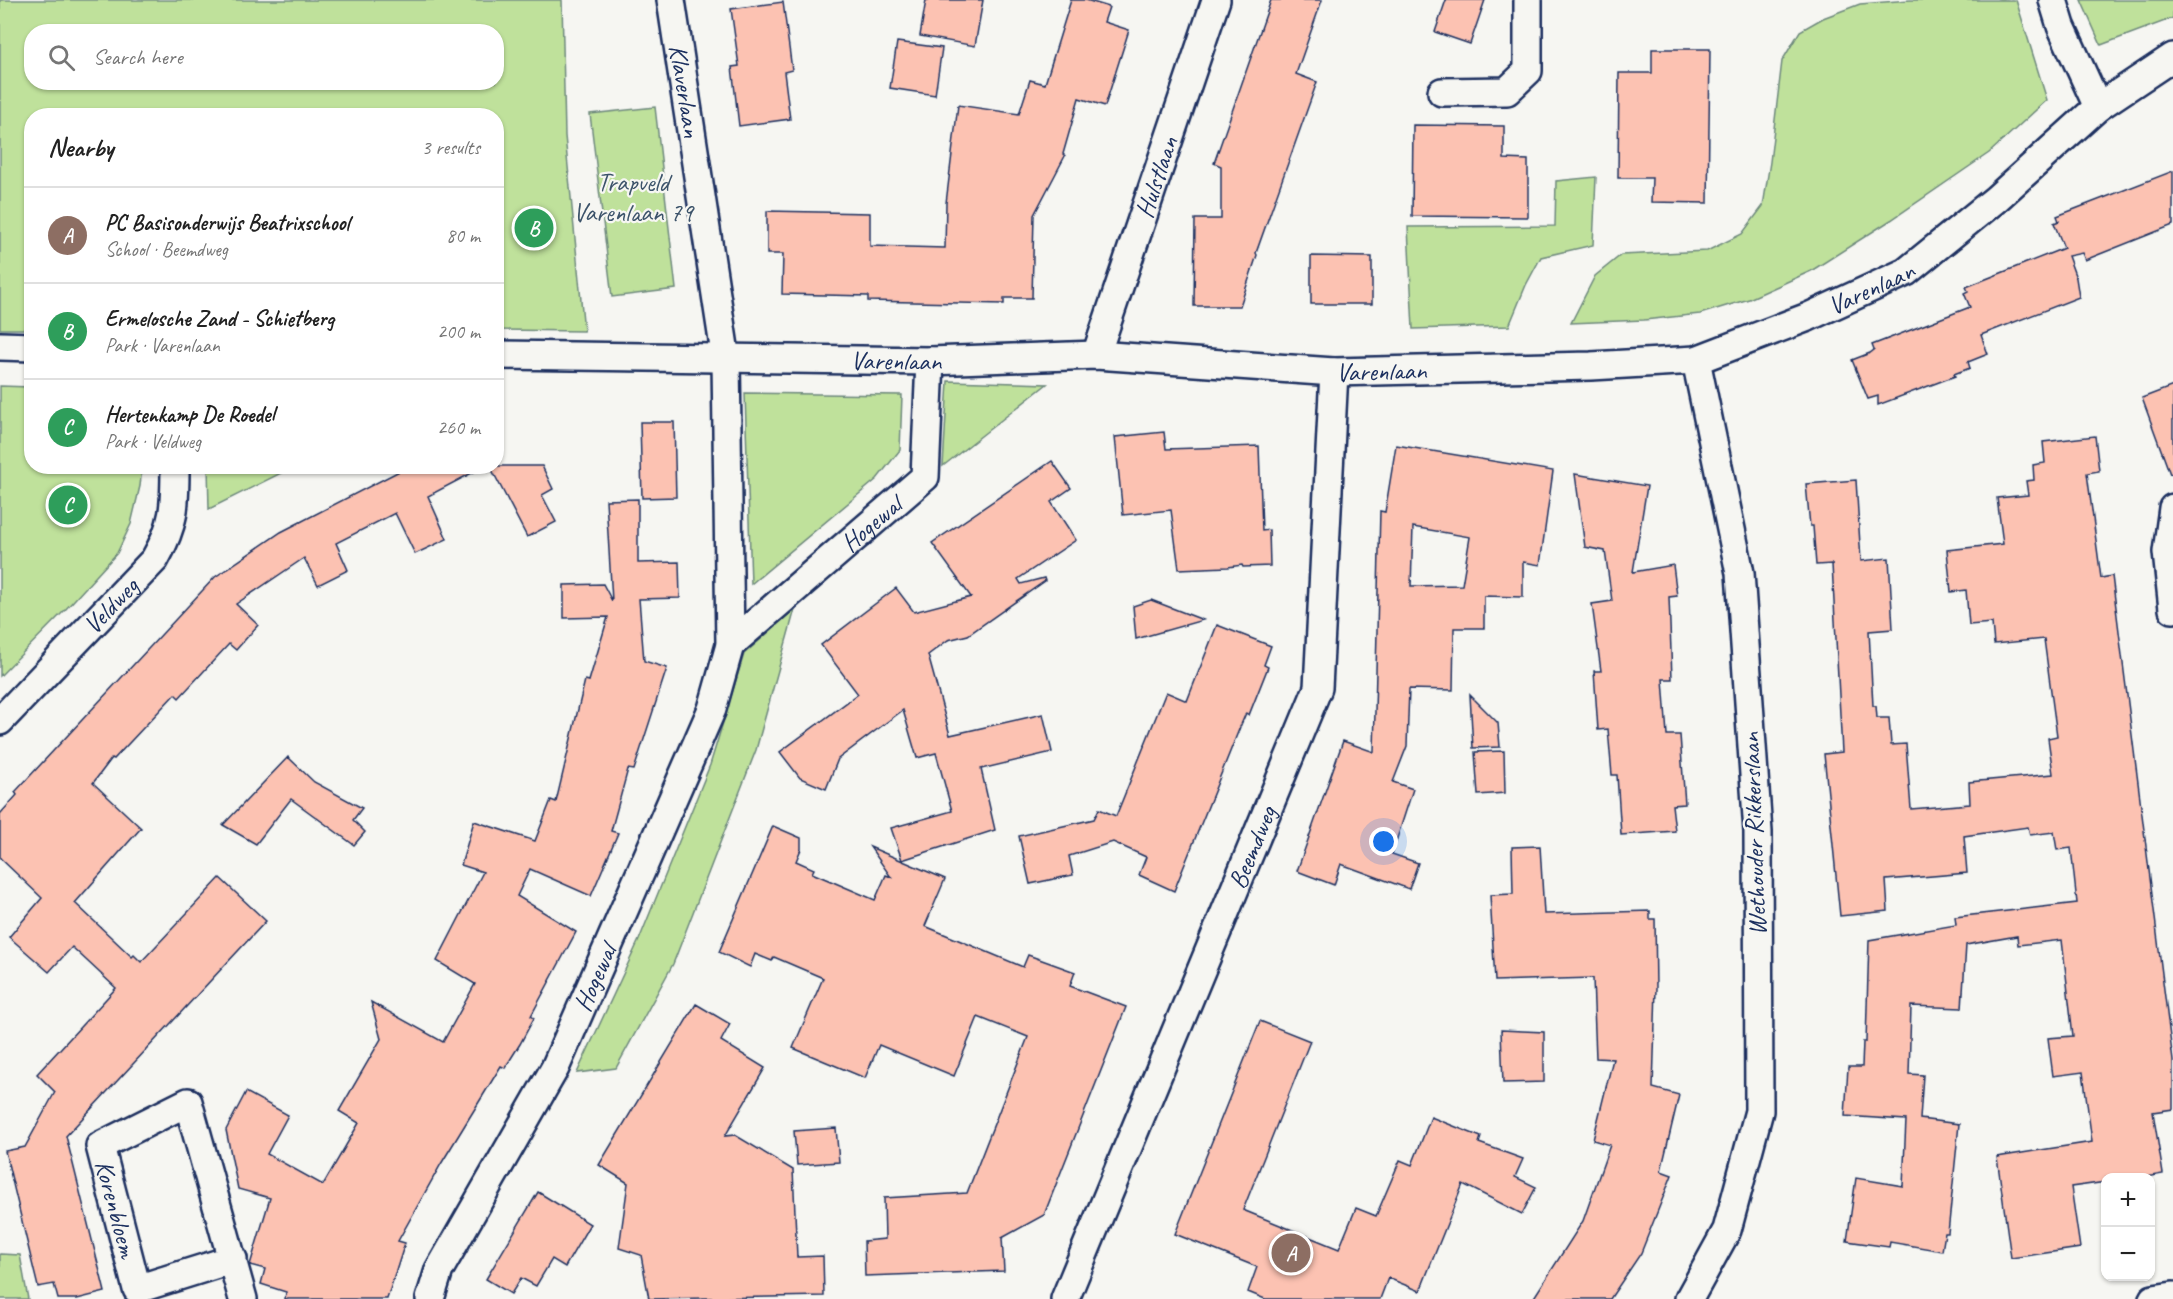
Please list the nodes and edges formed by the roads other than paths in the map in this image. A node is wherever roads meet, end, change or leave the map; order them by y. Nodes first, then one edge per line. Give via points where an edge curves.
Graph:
1 (671, 0) edge
2 (1216, 0) edge
3 (1528, 0) edge
4 (2053, 0) edge
5 (2173, 57) edge
6 (1442, 92) dead end
7 (2098, 107) junction
8 (0, 346) edge
9 (24, 347) edge
10 (504, 355) edge
11 (1096, 355) junction
12 (726, 360) junction
13 (1696, 360) junction
14 (930, 361) junction
15 (1334, 372) junction
16 (175, 474) edge
17 (2173, 508) edge
18 (2173, 609) edge
19 (730, 645) junction
20 (0, 721) edge
21 (233, 1259) junction
22 (2173, 1296) edge
23 (243, 1299) edge
24 (430, 1299) edge
25 (1065, 1299) edge
26 (1689, 1299) edge
27 (2153, 1299) edge

1 - 12 street, Klaverlaan
2 - 11 street, Hulstlaan
3 - 6 street via 1528,71 1507,91
4 - 7 street
5 - 7 street, Varenlaan
7 - 13 street, Varenlaan via 1996,199 1906,272 1809,317
8 - 9 street
10 - 12 street, Varenlaan
11 - 14 street, Varenlaan
11 - 15 street, Varenlaan
12 - 14 street, Varenlaan
12 - 19 street, Hogewal
13 - 15 street, Varenlaan
13 - 26 street, Wethouder Rikkerslaan via 1740,573 1758,831 1759,1111 1727,1230
14 - 19 street, Hogewal via 926,477
15 - 25 street, Beemdweg via 1318,688
16 - 20 street, Veldweg via 175,508 168,536 155,559
17 - 18 street via 2167,552
19 - 24 street, Hogewal via 712,710 555,1068 439,1270
21 - 21 street, Korenbloem via 188,1102 100,1146 137,1289
21 - 23 street, Korenbloem
22 - 27 street

